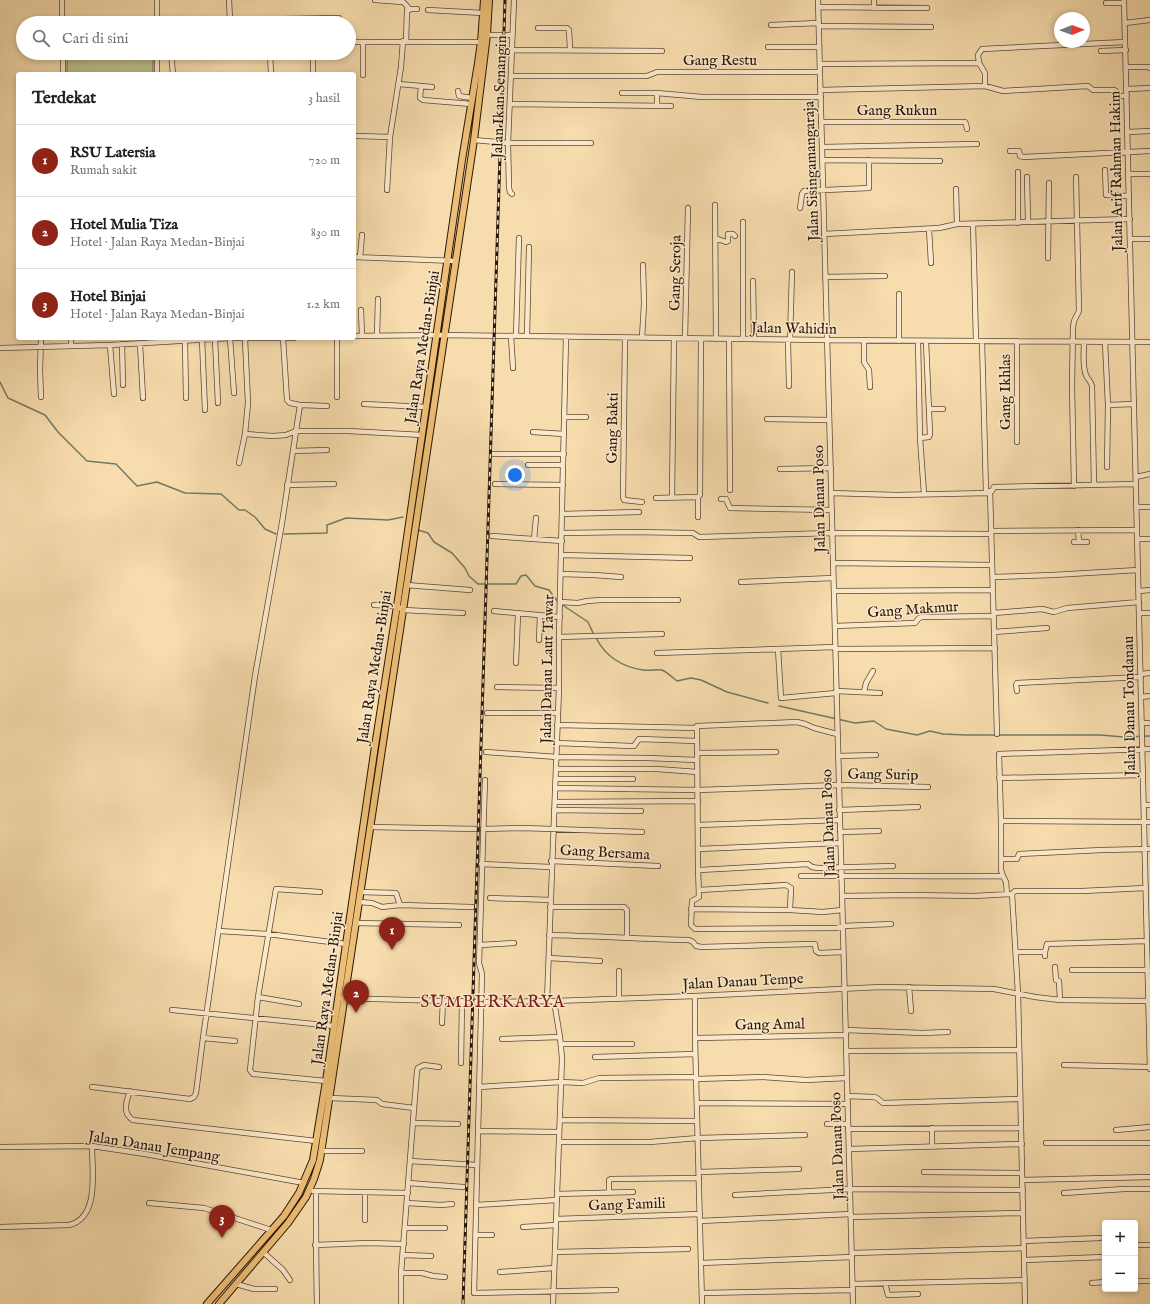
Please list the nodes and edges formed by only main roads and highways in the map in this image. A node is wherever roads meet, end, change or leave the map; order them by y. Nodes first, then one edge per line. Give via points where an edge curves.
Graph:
1 (484, 0) edge
2 (489, 0) edge
3 (342, 998) junction
4 (207, 1304) edge
5 (219, 1304) edge

1 - 3 main road, Jalan Raya Medan-Binjai via 481,42 346,944
2 - 3 main road, Jalan Raya Medan-Binjai via 474,140 356,923
3 - 4 main road, Jalan Raya Medan-Binjai via 334,1026 313,1160 304,1183 284,1216
3 - 5 main road, Jalan Raya Medan-Binjai via 330,1098 320,1160 314,1179 306,1197 288,1223

